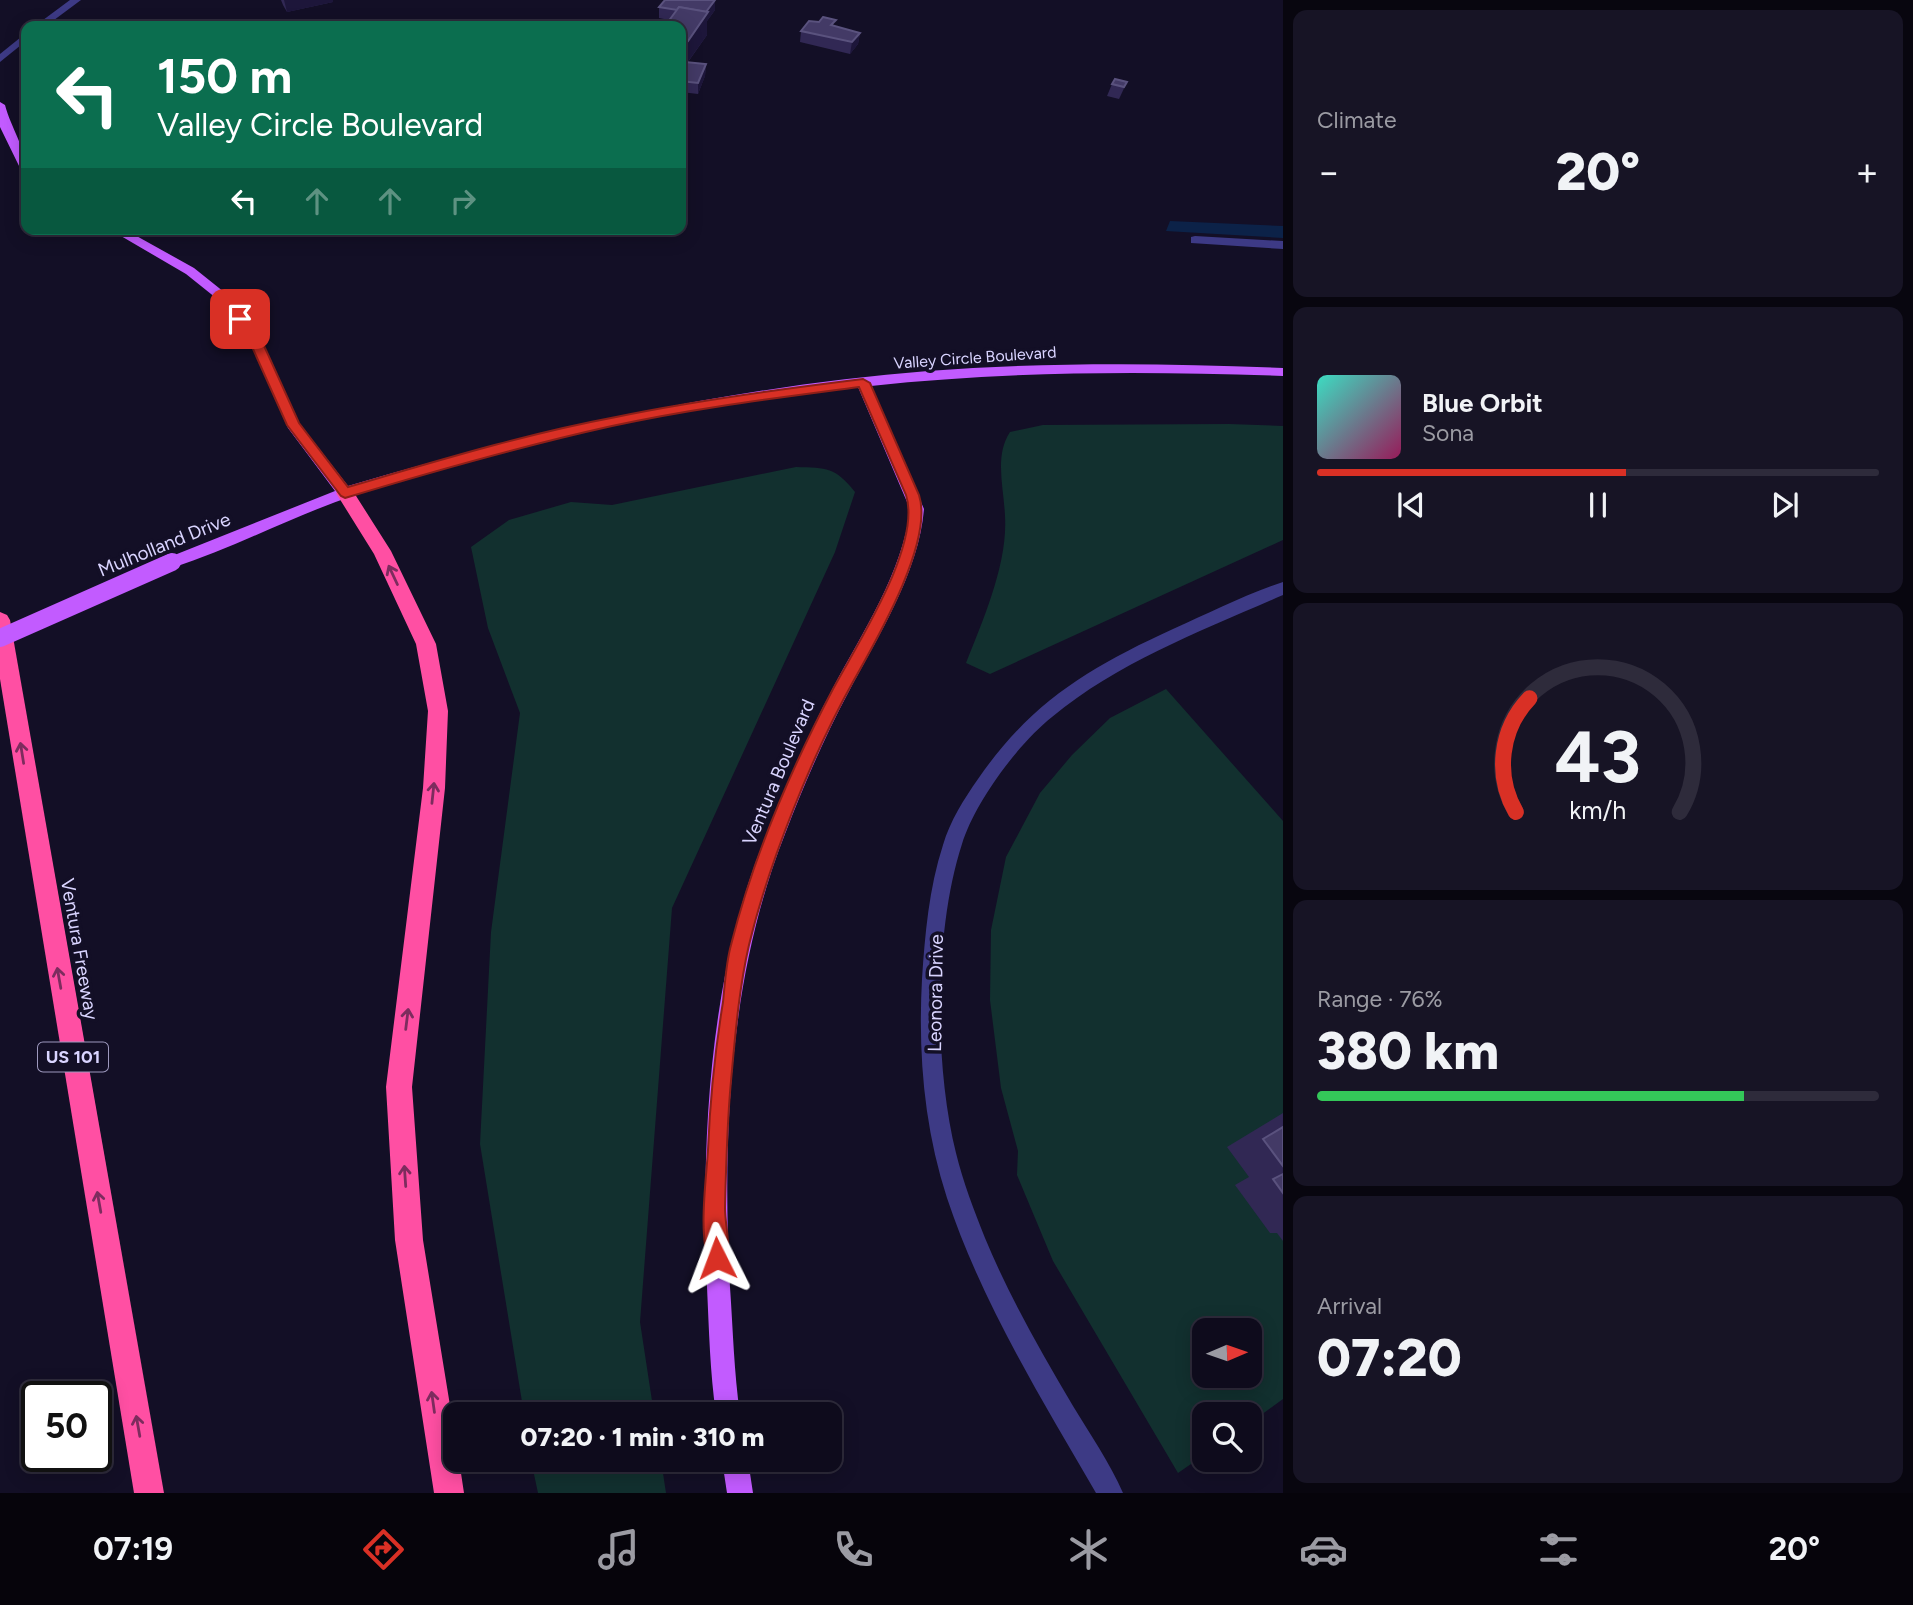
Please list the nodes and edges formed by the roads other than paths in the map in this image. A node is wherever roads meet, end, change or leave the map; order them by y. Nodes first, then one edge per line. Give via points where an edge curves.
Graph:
1 (76, 0) edge
2 (47, 21) edge
3 (21, 40) edge
4 (0, 59) edge
5 (0, 105) edge
6 (21, 158) edge
7 (126, 235) edge
8 (1195, 240) dead end
9 (1283, 245) edge
10 (1283, 372) edge
11 (863, 383) junction
12 (345, 493) junction
13 (1283, 588) edge
14 (0, 620) edge
15 (0, 638) edge
16 (726, 1402) edge
17 (737, 1472) edge
18 (149, 1493) edge
19 (449, 1493) edge
20 (740, 1493) edge
21 (1110, 1493) edge

1 - 2 street
3 - 4 street
5 - 6 main road
7 - 12 main road via 190,271 225,299 255,339 293,425
8 - 9 street
10 - 11 main road, Valley Circle Boulevard via 1198,366 1069,368
11 - 12 main road, Valley Circle Boulevard via 614,421
11 - 16 main road, Ventura Boulevard via 911,491 917,509 915,530 880,620 839,693 775,835 740,946 721,1082 715,1210
12 - 15 main road, Mulholland Drive, bridge
19 -> 12 highway via 409,1240 398,1087 434,788 438,711 426,644 382,551
13 - 21 street, Leonora Drive via 1101,673 1042,715 991,775 953,841 933,943 934,1092 944,1154 984,1266
18 -> 14 highway, Ventura Freeway / US 101
17 - 20 main road

